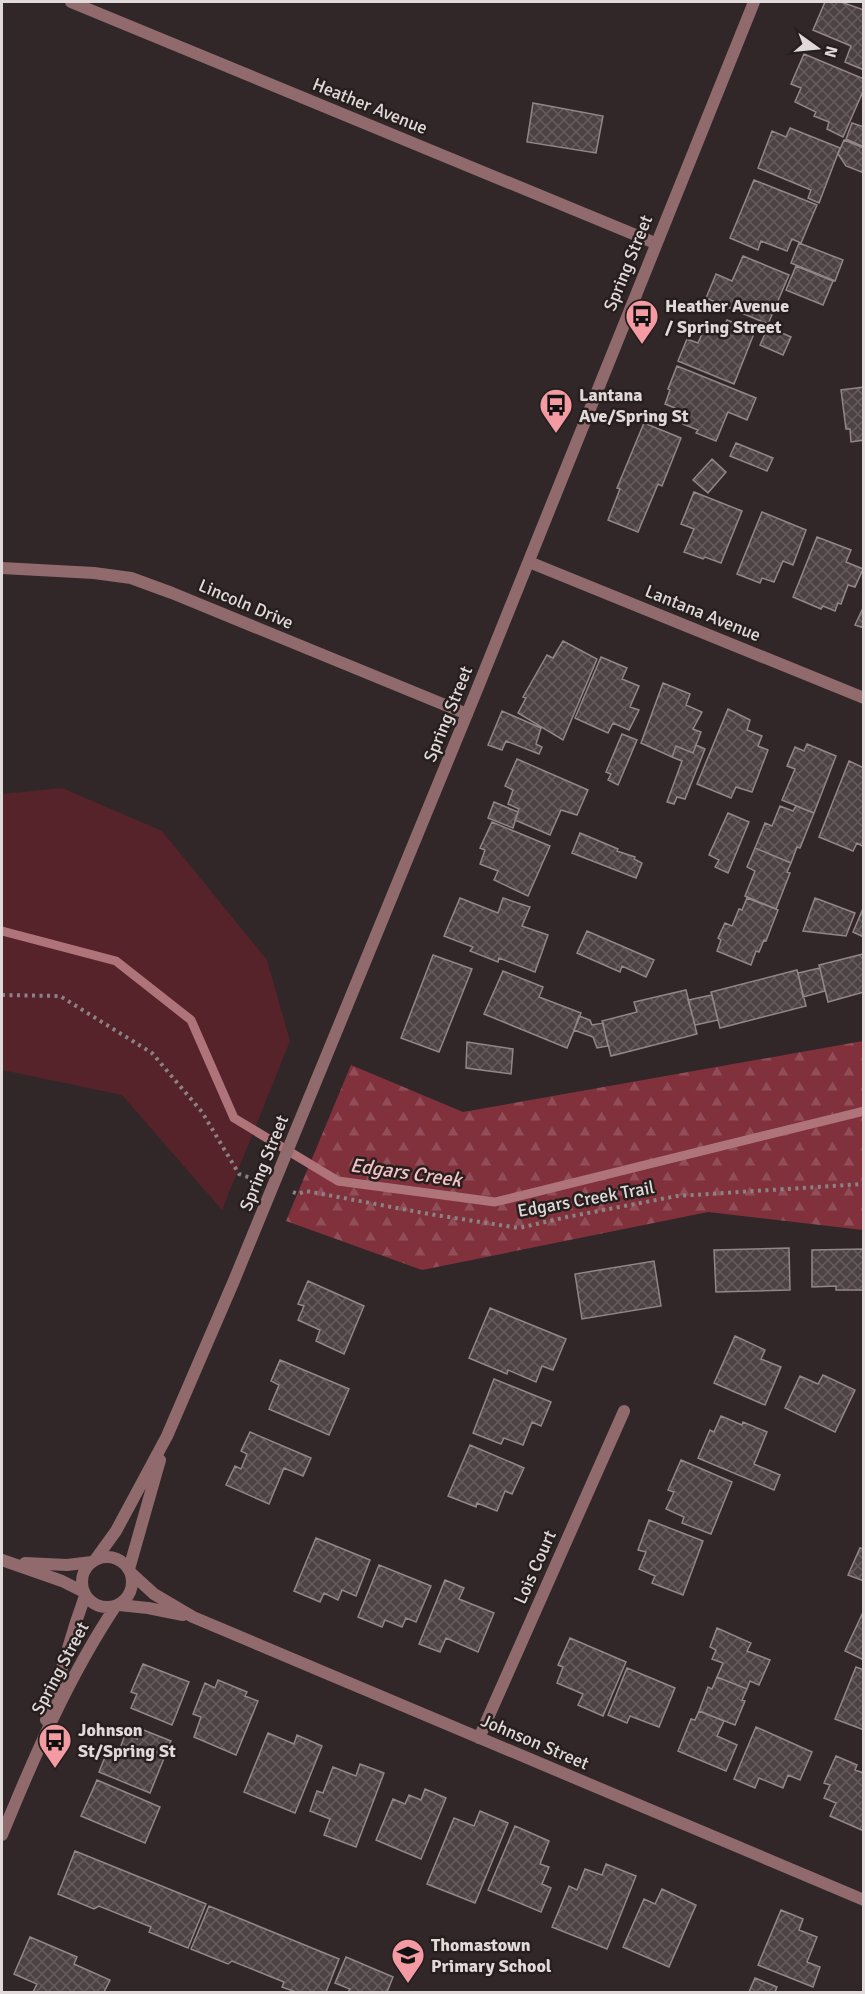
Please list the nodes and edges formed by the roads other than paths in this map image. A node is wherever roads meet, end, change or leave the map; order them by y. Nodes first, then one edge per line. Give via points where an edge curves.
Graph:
1 (71, 2) edge
2 (754, 2) edge
3 (655, 243) junction
4 (529, 562) junction
5 (2, 568) edge
6 (864, 698) edge
7 (467, 714) junction
8 (624, 1411) dead end
9 (167, 1436) junction
10 (7, 1561) edge
11 (93, 1561) junction
12 (130, 1571) junction
13 (85, 1594) junction
14 (117, 1606) junction
15 (193, 1617) junction
16 (479, 1738) junction
17 (38, 1747) junction
18 (2, 1835) edge
19 (864, 1900) edge

1 - 3 street, Heather Avenue
2 - 3 street, Spring Street
3 - 4 street, Spring Street
4 - 6 street, Lantana Avenue
4 - 7 street, Spring Street
5 - 7 street, Lincoln Drive via 131,578
7 - 9 street, Spring Street
8 - 16 street, Lois Court
9 - 11 street, Spring Street via 116,1531
9 - 12 street, Spring Street
10 - 11 street via 67,1565
10 - 13 street via 63,1581
11 - 12 street via 110,1557
11 - 13 street via 83,1576
12 - 14 street via 130,1594
12 - 15 street, Johnson Street via 154,1594
13 - 14 street via 98,1606
13 - 17 street, Spring Street
14 - 15 street, Johnson Street
14 - 17 street, Spring Street via 101,1628
15 - 16 street, Johnson Street
16 - 19 street, Johnson Street
17 - 18 street, Spring Street

